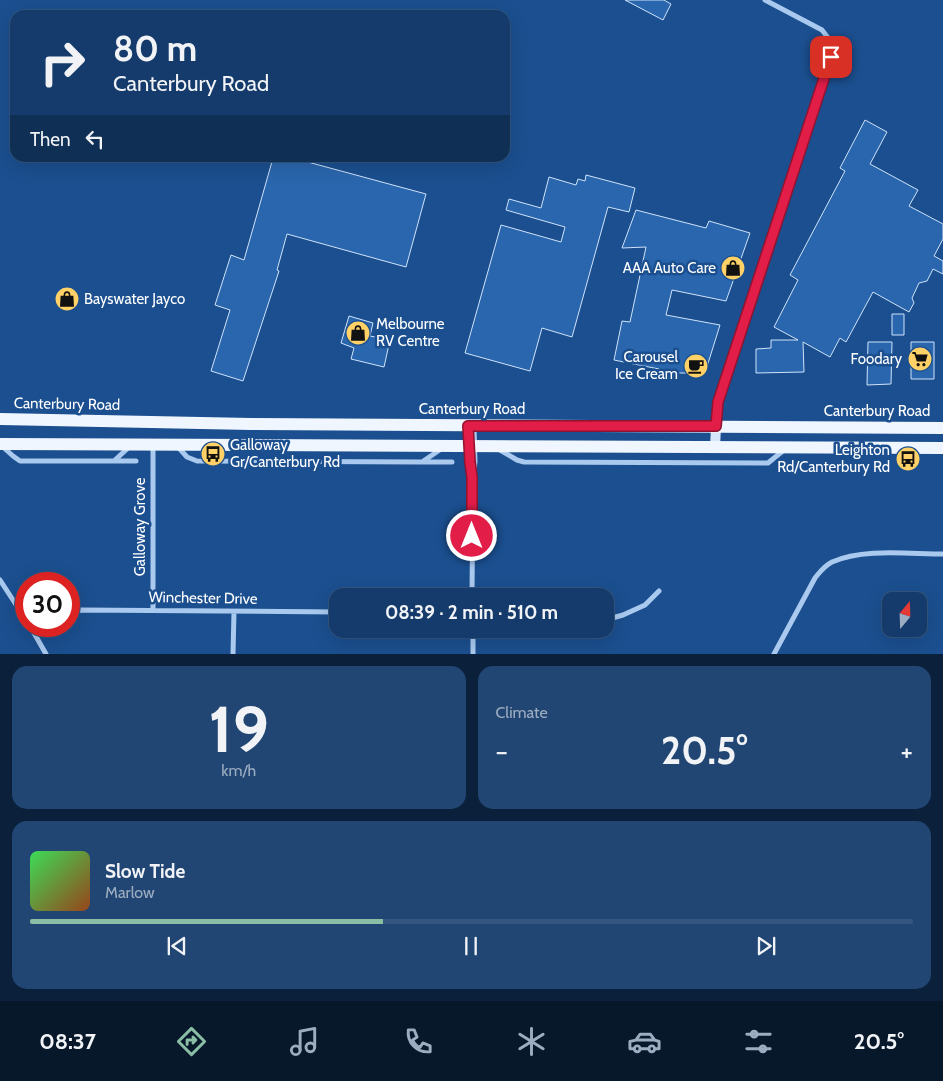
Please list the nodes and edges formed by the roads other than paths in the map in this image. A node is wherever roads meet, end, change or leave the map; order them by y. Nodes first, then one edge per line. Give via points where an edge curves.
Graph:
1 (766, 0) edge
2 (0, 419) edge
3 (154, 422) junction
4 (471, 426) junction
5 (716, 426) junction
6 (943, 428) edge
7 (0, 445) edge
8 (131, 445) junction
9 (154, 445) junction
10 (176, 445) junction
11 (445, 446) junction
12 (472, 446) junction
13 (493, 446) junction
14 (715, 447) junction
15 (789, 447) junction
16 (943, 448) edge
17 (114, 461) junction
18 (136, 461) dead end
19 (422, 462) junction
20 (452, 462) dead end
21 (943, 554) edge
22 (0, 580) edge
23 (472, 588) edge
24 (659, 590) dead end
25 (15, 603) edge
26 (80, 610) edge
27 (153, 610) junction
28 (234, 612) junction
29 (329, 612) edge
30 (614, 618) edge
31 (36, 637) edge
32 (473, 638) edge
33 (775, 652) edge
34 (46, 654) edge
35 (233, 654) edge
36 (473, 654) edge
37 (782, 654) edge

1 - 5 street via 822,30 832,43 831,57 718,402
2 - 3 main road, Canterbury Road
3 - 4 main road, Canterbury Road
3 - 9 main road
4 - 5 main road, Canterbury Road
4 - 12 street
5 - 6 main road, Canterbury Road
5 - 14 street
7 - 8 main road
7 - 17 street via 20,461
8 - 9 main road
8 - 17 street
9 - 10 main road
9 - 27 street, Galloway Grove
10 - 11 main road
10 - 19 street via 187,457 197,461
11 - 12 main road
11 - 19 street
12 - 13 main road
12 - 23 street via 475,462 472,477
13 - 14 main road
13 - 15 street via 524,462 758,463 768,463
14 - 15 main road
15 - 16 main road
17 - 18 street
19 - 20 street
21 - 33 street via 863,554 830,563 815,578
22 - 25 street
24 - 30 street via 645,605
26 - 27 street, Winchester Drive
27 - 28 street, Winchester Drive
28 - 29 street, Winchester Drive
28 - 35 street
31 - 34 street
32 - 36 street
33 - 37 street

